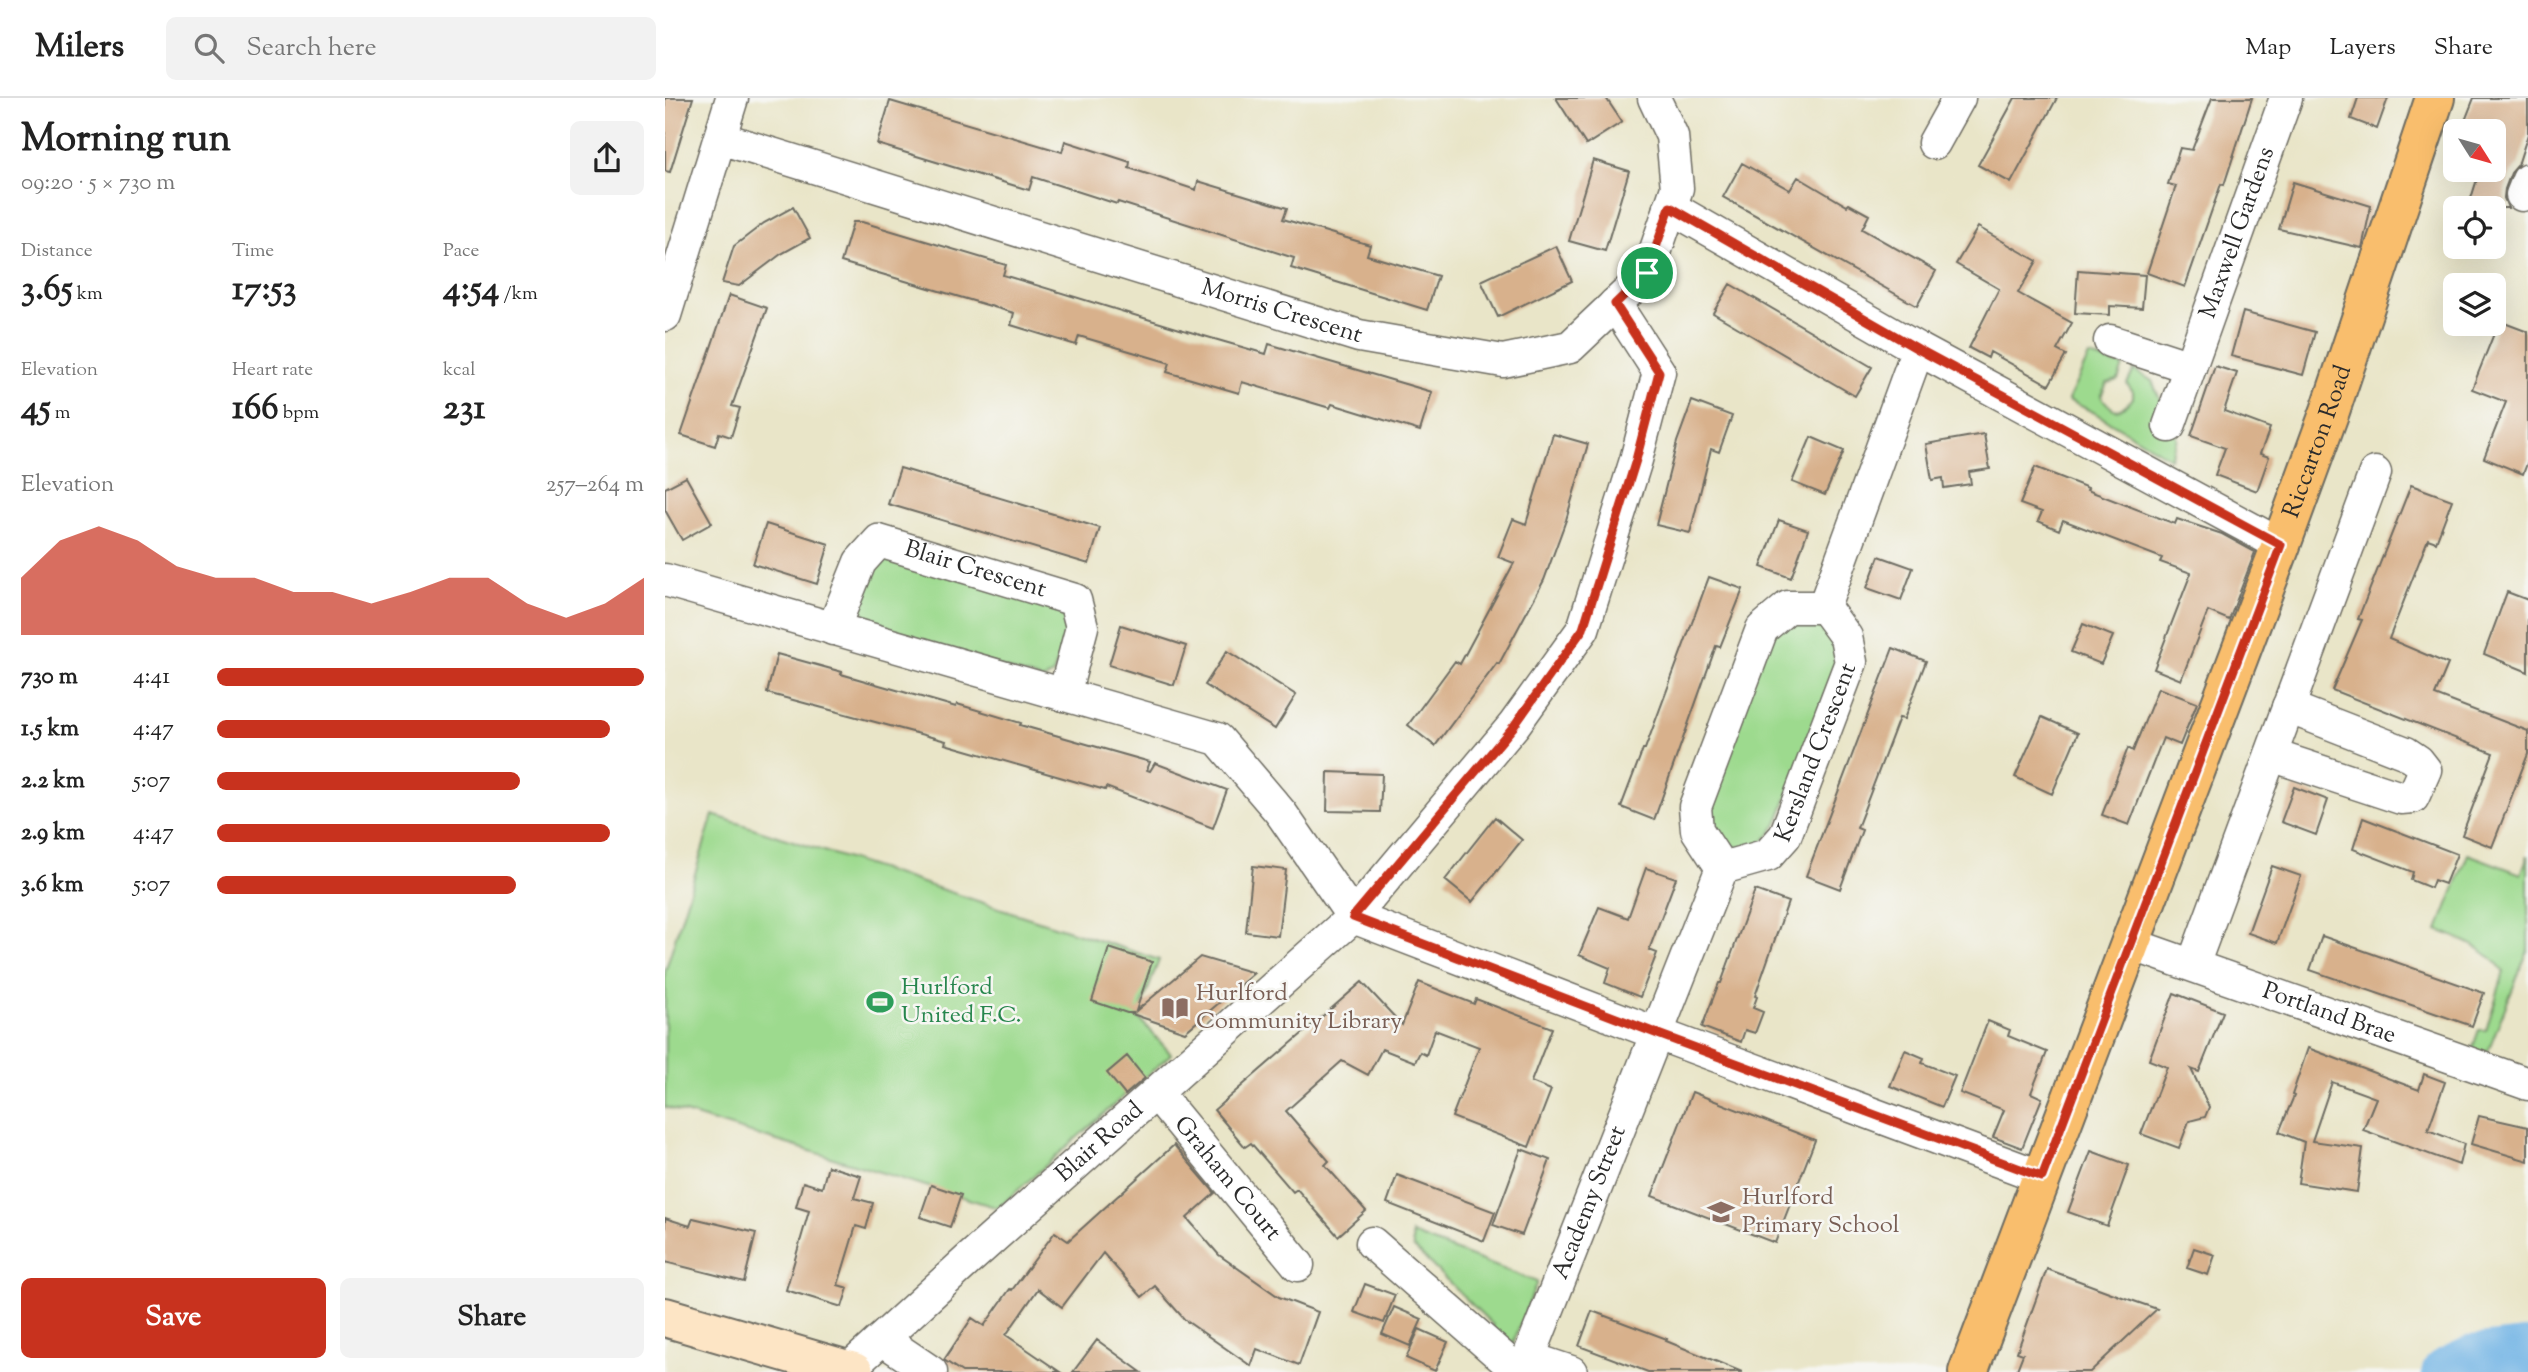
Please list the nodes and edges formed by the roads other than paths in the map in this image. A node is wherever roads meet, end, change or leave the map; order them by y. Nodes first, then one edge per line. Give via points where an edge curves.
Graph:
1 (731, 98) edge
2 (1654, 98) edge
3 (1959, 98) edge
4 (2285, 98) edge
5 (2435, 98) edge
6 (720, 138) junction
7 (1934, 143) dead end
8 (1670, 207) junction
9 (1615, 304) junction
10 (665, 315) edge
11 (2110, 341) dead end
12 (1918, 349) junction
13 (2190, 366) junction
14 (2169, 426) dead end
15 (2375, 472) dead end
16 (2281, 545) junction
17 (665, 580) edge
18 (1824, 607) junction
19 (833, 629) junction
20 (1064, 695) junction
21 (2288, 707) junction
22 (2271, 755) junction
23 (1723, 868) junction
24 (1353, 917) junction
25 (2131, 944) junction
26 (2193, 965) junction
27 (1658, 1034) junction
28 (2528, 1084) edge
29 (1157, 1094) junction
30 (2042, 1177) junction
31 (1372, 1243) dead end
32 (1298, 1265) dead end
33 (665, 1317) edge
34 (882, 1339) junction
35 (1524, 1367) edge
36 (851, 1371) edge
37 (931, 1372) edge
38 (1571, 1372) edge
39 (1968, 1372) edge

1 - 6 street
2 - 8 street, Morris Crescent via 1672,136 1677,188
3 - 7 street
4 - 13 street, Maxwell Gardens
5 - 16 main road, Riccarton Road
6 - 9 street, Morris Crescent via 1359,336 1503,361 1570,347
6 - 10 street
8 - 9 street, Morris Crescent via 1647,273
8 - 12 street
9 - 24 street, Blair Road via 1659,372 1583,629 1514,726
11 - 13 street
12 - 16 street
12 - 18 street
13 - 14 street, Maxwell Gardens
15 - 21 street
16 - 25 main road, Riccarton Road
17 - 19 street
18 - 23 street, Kersland Crescent via 1846,637 1851,662 1785,835 1768,855
18 - 23 street via 1789,607 1762,629 1695,807 1697,830
19 - 20 street
19 - 20 street, Blair Crescent via 860,562 879,541 1075,600 1082,627
20 - 24 street via 1218,739 1281,813
21 - 22 street
21 - 22 street via 2406,753 2425,770 2413,797 2401,798
22 - 26 street
23 - 27 street
24 - 27 street
24 - 29 street, Blair Road
25 - 26 street, Portland Brae
25 - 30 main road, Riccarton Road
26 - 28 street, Portland Brae
27 - 30 street
27 - 35 street, Academy Street
29 - 32 street, Graham Court
29 - 34 street, Blair Road
30 - 39 main road, Riccarton Road
31 - 35 street
33 - 36 main road
34 - 36 street, Blair Road
34 - 37 street
35 - 38 street

